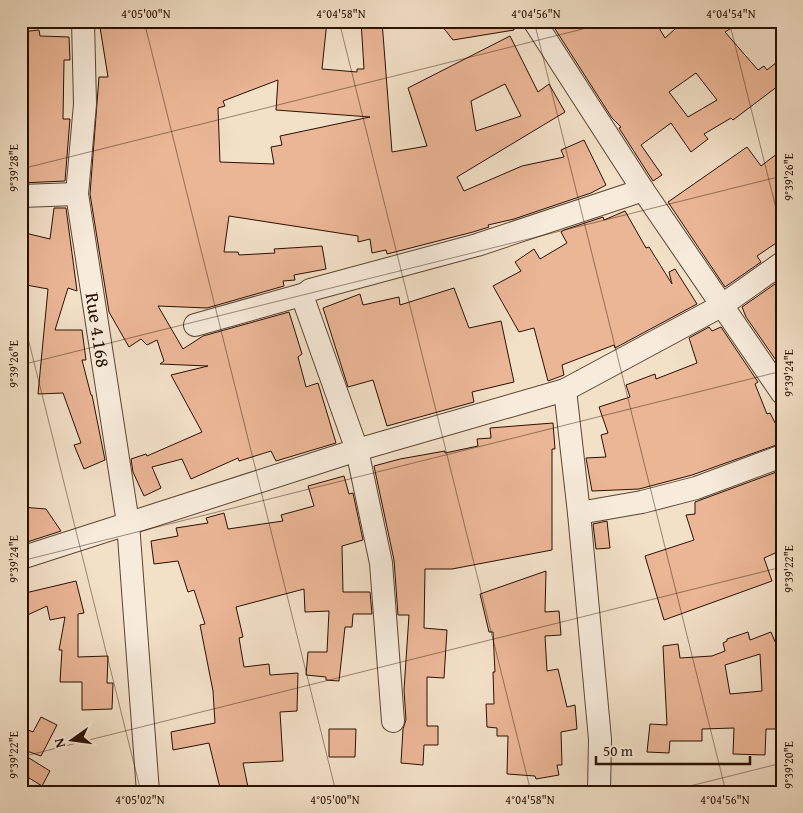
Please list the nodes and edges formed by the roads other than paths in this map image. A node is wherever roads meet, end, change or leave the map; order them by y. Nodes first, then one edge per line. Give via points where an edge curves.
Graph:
1 (83, 21) edge
2 (534, 21) edge
3 (643, 190) junction
4 (77, 194) junction
5 (21, 196) edge
6 (782, 263) edge
7 (305, 294) junction
8 (721, 306) junction
9 (195, 325) dead end
10 (565, 390) junction
11 (782, 393) edge
12 (357, 450) junction
13 (782, 456) edge
14 (579, 513) junction
15 (128, 523) junction
16 (21, 558) edge
17 (393, 721) dead end
18 (148, 792) edge
19 (599, 792) edge

1 - 4 street, Rue 4.168 via 85,104
2 - 3 street
3 - 7 street via 477,245
3 - 8 street
4 - 5 street
4 - 15 street, Rue 4.168
6 - 8 street
7 - 9 street
7 - 12 street via 304,301
8 - 10 street
8 - 11 street
10 - 12 street
10 - 14 street
12 - 15 street
12 - 17 street via 381,564
13 - 14 street via 696,488
14 - 19 street via 600,740
15 - 16 street
15 - 18 street, Rue 4.168

